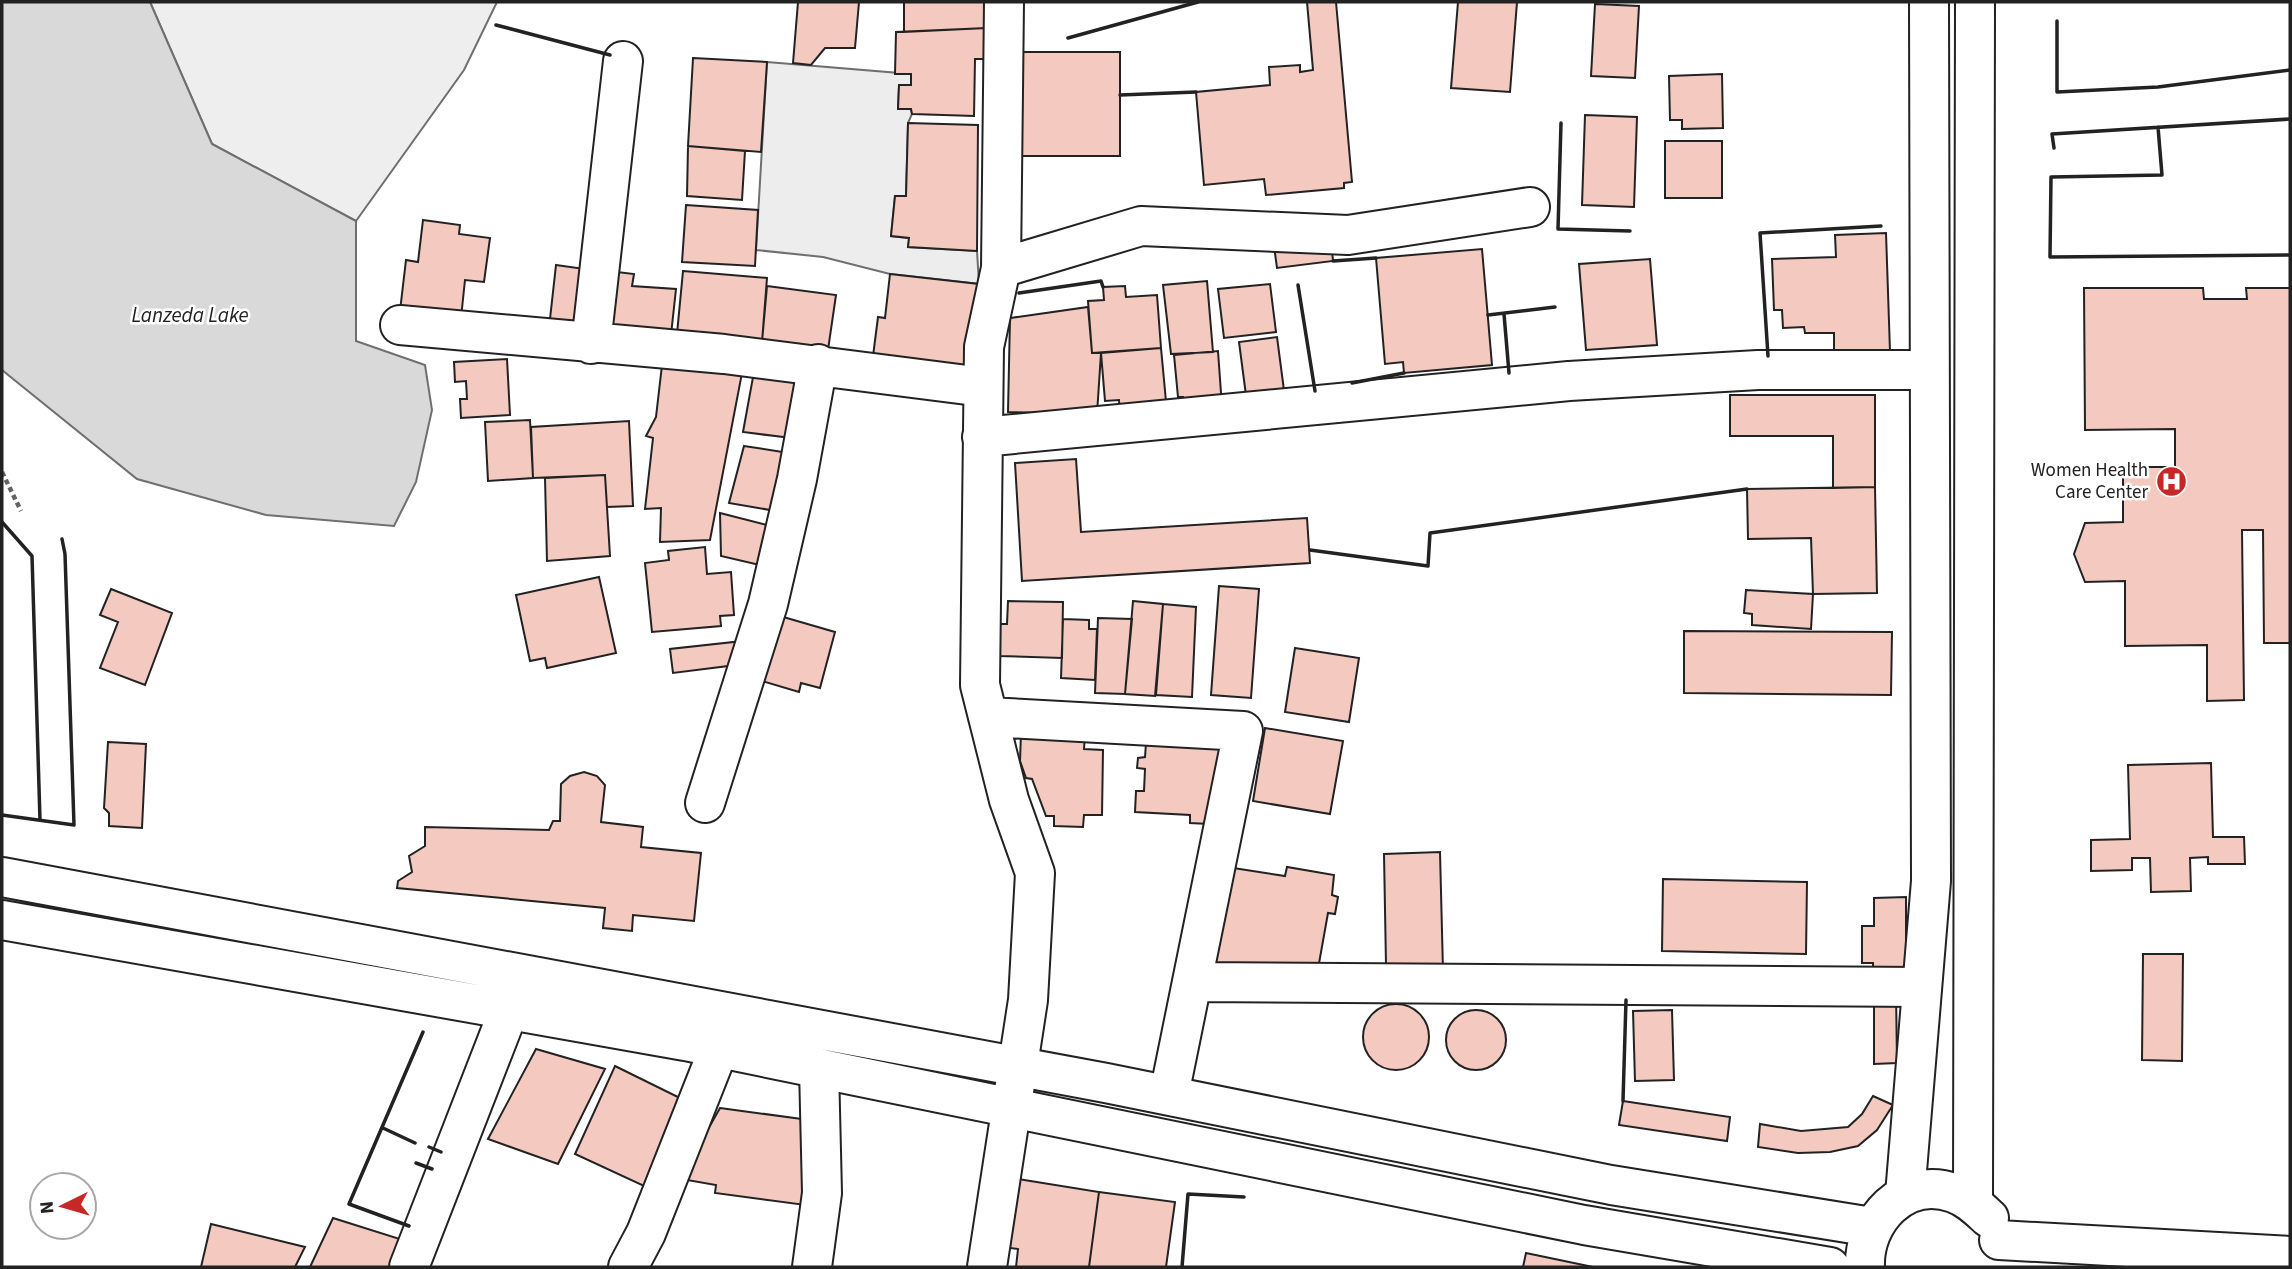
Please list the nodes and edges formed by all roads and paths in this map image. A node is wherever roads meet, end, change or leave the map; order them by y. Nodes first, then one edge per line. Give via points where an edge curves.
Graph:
1 (1004, 2) edge
2 (1929, 2) edge
3 (1975, 2) edge
4 (623, 61) dead end
5 (1530, 207) dead end
6 (1000, 268) junction
7 (400, 325) dead end
8 (591, 344) junction
9 (818, 364) junction
10 (1929, 370) junction
11 (983, 387) junction
12 (982, 437) junction
13 (2, 472) edge
14 (21, 512) dead end
15 (988, 717) junction
16 (705, 803) dead end
17 (2, 877) edge
18 (2, 920) edge
19 (1195, 982) junction
20 (1922, 987) junction
21 (509, 1010) junction
22 (734, 1013) junction
23 (718, 1048) junction
24 (1016, 1066) junction
25 (819, 1068) junction
26 (1169, 1095) junction
27 (1012, 1108) junction
28 (1905, 1195) junction
29 (1973, 1202) junction
30 (1872, 1227) junction
31 (1999, 1254) edge
32 (2290, 1256) edge
33 (410, 1267) edge
34 (628, 1267) edge
35 (812, 1267) edge
36 (987, 1267) edge
37 (1830, 1267) edge
38 (1866, 1267) edge

1 - 6 main road
2 - 10 main road
3 - 29 main road
4 - 8 main road
5 - 6 main road via 1348,235 1141,226
6 - 11 main road via 984,347
7 - 8 main road
8 - 9 main road
9 - 11 main road
9 - 16 main road via 768,604
10 - 12 main road via 1758,370 1569,381
10 - 20 main road via 1931,881
11 - 12 main road
12 - 15 main road via 980,685
13 - 14 path
15 - 19 main road via 1244,731
15 - 24 main road via 1009,800 1035,873 1028,1000
17 - 22 main road
18 - 21 main road
19 - 20 main road
19 - 26 main road
20 - 28 main road
21 - 23 main road
21 - 33 main road
22 - 23 main road
22 - 24 main road
23 - 25 main road
23 - 34 main road via 646,1233
24 - 26 main road
24 - 27 main road
25 - 27 main road
25 - 35 main road via 821,1193
26 - 30 main road via 1611,1185
27 - 36 main road
27 - 37 main road via 1584,1225
28 - 29 main road via 1928,1189 1952,1192
28 - 30 main road via 1885,1208
29 - 31 main road via 1990,1219
30 - 38 main road via 1864,1250
31 - 32 main road

